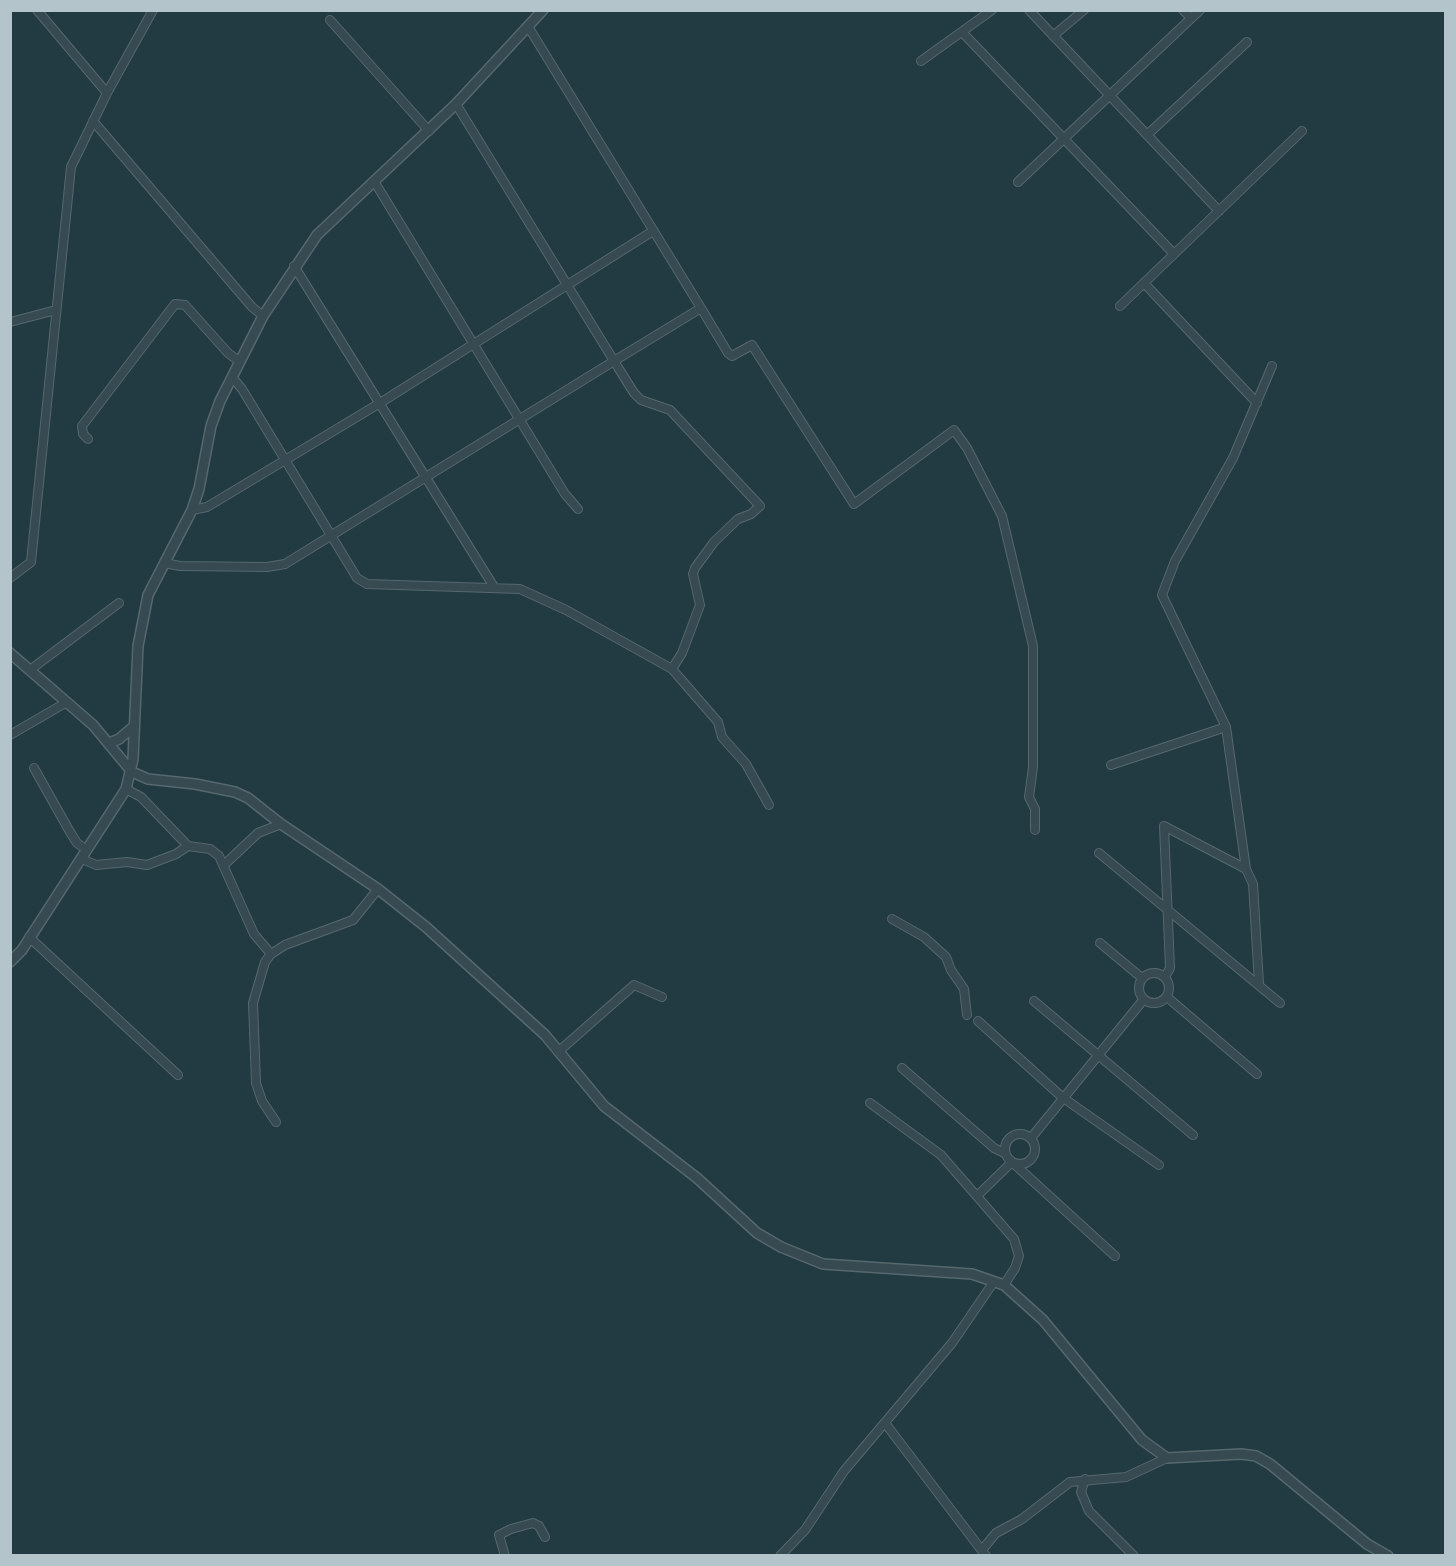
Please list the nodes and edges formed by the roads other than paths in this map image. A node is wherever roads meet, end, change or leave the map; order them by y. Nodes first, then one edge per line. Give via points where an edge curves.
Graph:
1 (37, 10) edge
2 (153, 10) edge
3 (543, 10) edge
4 (992, 10) edge
5 (1029, 10) edge
6 (1084, 10) edge
7 (1184, 10) edge
8 (1200, 10) edge
9 (1191, 18) junction
10 (330, 20) dead end
11 (529, 28) junction
12 (962, 32) junction
13 (1053, 36) junction
14 (1247, 42) dead end
15 (921, 61) dead end
16 (107, 93) junction
17 (1109, 96) junction
18 (456, 104) junction
19 (93, 122) junction
20 (429, 131) junction
21 (1302, 131) dead end
22 (1147, 135) junction
23 (1063, 139) junction
24 (374, 181) junction
25 (1018, 182) dead end
26 (1219, 211) junction
27 (654, 231) junction
28 (1174, 254) junction
29 (294, 266) junction
30 (1144, 283) junction
31 (567, 285) junction
32 (1120, 306) dead end
33 (701, 308) junction
34 (57, 310) junction
35 (263, 316) junction
36 (10, 321) edge
37 (472, 343) junction
38 (614, 361) junction
39 (240, 362) junction
40 (1272, 366) dead end
41 (232, 377) junction
42 (380, 403) junction
43 (1257, 403) junction
44 (520, 419) junction
45 (87, 439) dead end
46 (284, 461) junction
47 (426, 477) junction
48 (578, 509) dead end
49 (192, 510) junction
50 (331, 535) junction
51 (164, 563) junction
52 (10, 578) edge
53 (494, 587) junction
54 (119, 603) dead end
55 (10, 654) edge
56 (672, 669) junction
57 (30, 670) junction
58 (67, 702) junction
59 (1226, 727) junction
60 (132, 728) junction
61 (10, 735) edge
62 (109, 743) junction
63 (1110, 765) dead end
64 (34, 768) dead end
65 (132, 772) junction
66 (126, 789) junction
67 (769, 805) dead end
68 (281, 824) junction
69 (1035, 830) dead end
70 (188, 846) junction
71 (87, 850) junction
72 (1099, 853) dead end
73 (82, 859) junction
74 (224, 865) junction
75 (1246, 869) junction
76 (378, 889) junction
77 (1168, 907) junction
78 (892, 919) dead end
79 (29, 937) junction
80 (1100, 943) dead end
81 (271, 954) junction
82 (10, 962) edge
83 (1165, 977) junction
84 (1142, 978) junction
85 (1259, 983) junction
86 (662, 996) dead end
87 (1167, 997) junction
88 (1144, 999) junction
89 (1034, 1000) dead end
90 (1280, 1003) dead end
91 (967, 1015) dead end
92 (978, 1021) dead end
93 (558, 1052) junction
94 (1097, 1055) junction
95 (902, 1068) dead end
96 (1257, 1074) dead end
97 (178, 1075) dead end
98 (1062, 1097) junction
99 (870, 1103) dead end
100 (276, 1122) dead end
101 (1193, 1135) dead end
102 (1031, 1138) junction
103 (1006, 1154) junction
104 (1012, 1162) junction
105 (1160, 1165) dead end
106 (977, 1196) junction
107 (1115, 1256) dead end
108 (993, 1283) junction
109 (1004, 1285) junction
110 (885, 1424) junction
111 (1167, 1458) junction
112 (1085, 1479) junction
113 (544, 1537) dead end
114 (984, 1553) edge
115 (505, 1556) edge
116 (780, 1556) edge
117 (1134, 1556) edge
118 (1388, 1556) edge

1 - 16 street
2 - 16 street
3 - 11 street
4 - 12 street
5 - 13 street
6 - 13 street
7 - 9 street
8 - 9 street
9 - 17 street
10 - 20 street
11 - 18 street
11 - 27 street
12 - 15 street
12 - 23 street
13 - 17 street
14 - 22 street
16 - 19 street
17 - 22 street
17 - 23 street
18 - 20 street
18 - 31 street
19 - 34 street via 71,167
19 - 35 street
20 - 24 street
21 - 26 street
22 - 26 street
23 - 25 street
23 - 28 street
24 - 29 street via 317,235
24 - 37 street
26 - 28 street
27 - 31 street
27 - 33 street
28 - 30 street
29 - 35 street
29 - 42 street
30 - 32 street
30 - 43 street
31 - 37 street
31 - 38 street
33 - 38 street
33 - 69 street via 732,356 752,345 854,504 954,430 967,448 1002,516 1033,646 1033,767 1029,797 1035,809
34 - 36 street
34 - 52 street via 31,562
35 - 39 street
37 - 42 street
37 - 44 street
38 - 44 street
38 - 56 street via 634,393 670,410 760,506 738,519 695,568 700,605
39 - 41 street
39 - 45 street via 185,305 175,304 82,426
40 - 43 street
41 - 46 street
41 - 49 street via 211,426
42 - 46 street
42 - 47 street
43 - 59 street via 1233,458 1175,561 1162,595
44 - 47 street
44 - 48 street
46 - 49 street via 207,507
46 - 50 street
47 - 50 street
47 - 53 street
49 - 51 street
50 - 51 street via 285,564 267,567
50 - 53 street via 357,578 367,584
51 - 60 street via 148,595 143,618
53 - 56 street via 520,589 566,610
54 - 57 street
55 - 57 street
56 - 67 street via 718,722 722,737 746,764
57 - 58 street
58 - 61 street
58 - 62 street
59 - 63 street
59 - 75 street
60 - 62 street
60 - 65 street
62 - 65 street
64 - 71 street via 77,843
65 - 66 street
65 - 68 street via 148,779 235,792
66 - 70 street via 141,797
66 - 71 street
68 - 74 street via 258,833
68 - 76 street
70 - 73 street via 147,865 96,865
70 - 74 street via 210,849
71 - 73 street
72 - 77 street
73 - 79 street
74 - 81 street via 254,934
75 - 77 street via 1164,826
75 - 85 street via 1253,884
76 - 81 street via 353,920 303,937
76 - 93 street via 426,927 545,1035
77 - 83 street via 1170,968
77 - 85 street
78 - 91 street via 924,936 946,957 964,989
79 - 82 street
79 - 97 street
80 - 84 street
81 - 100 street via 258,980 253,1015 256,1083
83 - 84 street via 1156,973
83 - 87 street via 1169,986
84 - 88 street via 1139,988
85 - 90 street
86 - 93 street via 634,985
87 - 88 street via 1156,1003
87 - 96 street
88 - 94 street
89 - 94 street
92 - 98 street
93 - 108 street via 604,1106 698,1178 757,1233 781,1247 823,1264 972,1274
94 - 98 street
94 - 101 street
95 - 103 street via 994,1148
98 - 102 street
98 - 105 street
99 - 106 street via 941,1155
102 - 103 street via 1022,1133 1012,1136 1005,1144
102 - 104 street via 1034,1156 1027,1163
103 - 104 street
104 - 106 street
104 - 107 street
106 - 109 street via 1018,1246 1015,1268
108 - 109 street
108 - 110 street via 952,1343
109 - 111 street via 1043,1320 1142,1440
110 - 114 street
110 - 116 street via 844,1471 805,1530
111 - 112 street via 1126,1478
111 - 118 street via 1256,1456 1367,1544
112 - 114 street via 1070,1482 1023,1519 996,1533
112 - 117 street via 1081,1492 1089,1511
113 - 115 street via 533,1523 511,1529 499,1535

